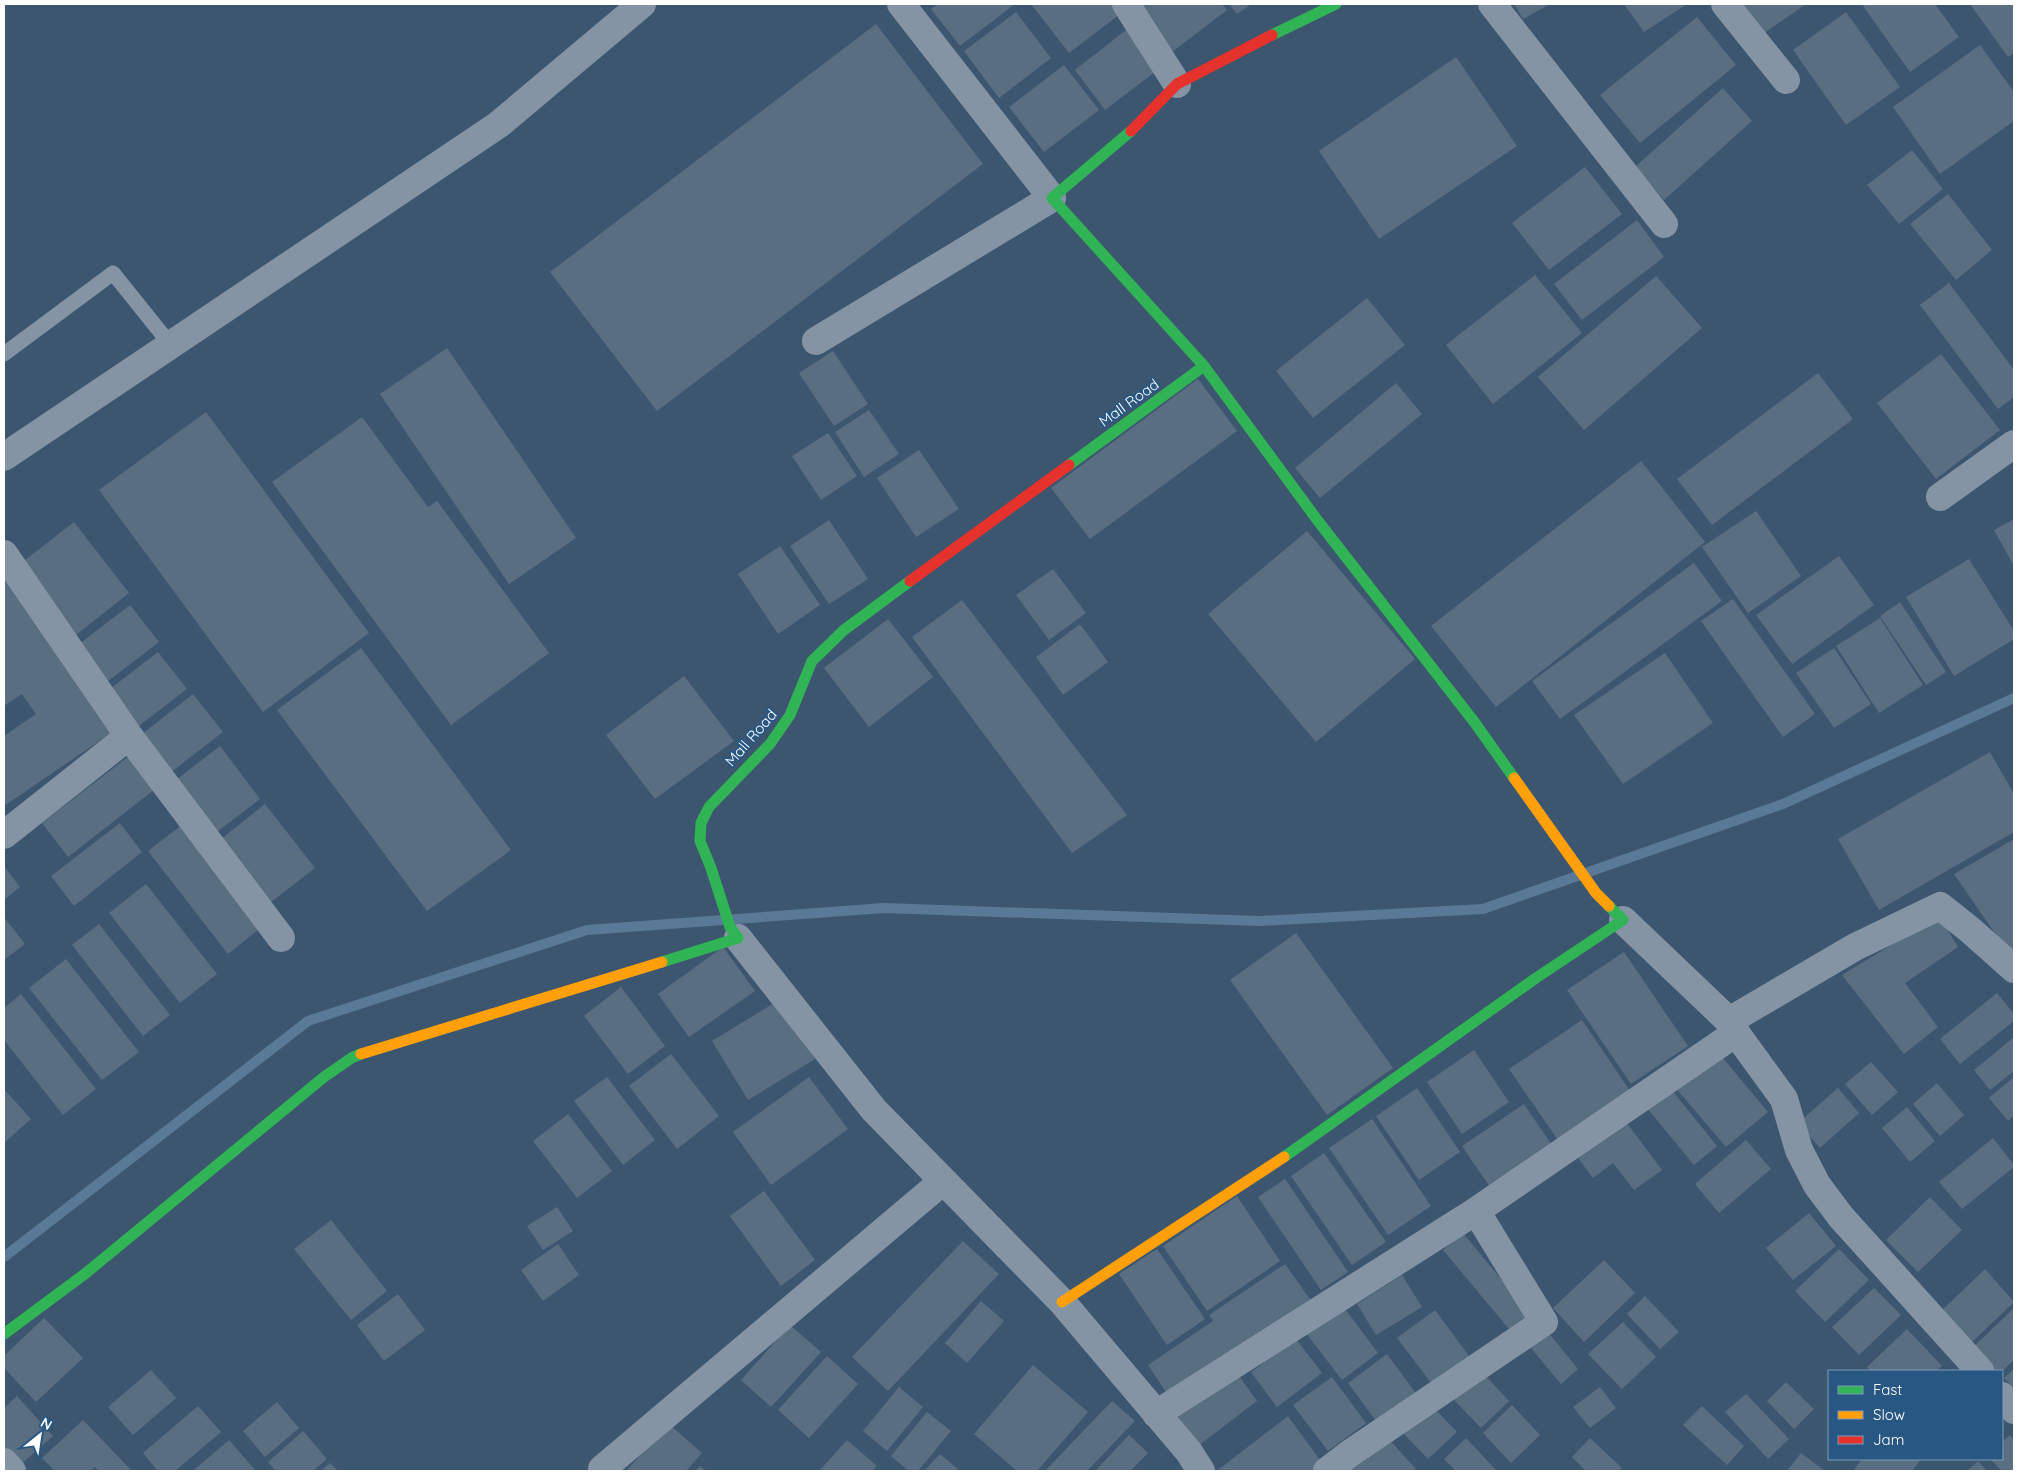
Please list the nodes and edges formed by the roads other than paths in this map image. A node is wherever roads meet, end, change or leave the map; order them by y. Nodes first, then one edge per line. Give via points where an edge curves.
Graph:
1 (642, 4) edge
2 (901, 4) edge
3 (1126, 4) edge
4 (1492, 4) edge
5 (1725, 4) edge
6 (1328, 5) edge
7 (1786, 80) dead end
8 (1177, 84) junction
9 (1052, 198) junction
10 (1664, 224) dead end
11 (816, 341) dead end
12 (170, 344) junction
13 (4, 354) edge
14 (1204, 366) junction
15 (2014, 444) edge
16 (4, 457) edge
17 (1940, 497) dead end
18 (4, 554) edge
19 (129, 736) junction
20 (4, 835) edge
21 (1623, 920) junction
22 (734, 932) junction
23 (281, 938) dead end
24 (2014, 969) edge
25 (1732, 1027) junction
26 (943, 1181) junction
27 (1476, 1211) junction
28 (1062, 1302) junction
29 (4, 1334) edge
30 (1979, 1370) edge
31 (2003, 1397) edge
32 (2014, 1410) edge
33 (1156, 1414) junction
34 (4, 1462) edge
35 (12, 1471) edge
36 (602, 1471) edge
37 (1201, 1471) edge
38 (1326, 1471) edge

1 - 12 street via 498,125
2 - 9 street
3 - 8 street
4 - 10 street
5 - 7 street
6 - 8 street
8 - 9 street via 1128,134
9 - 11 street
9 - 14 street
12 - 13 lane via 113,273
12 - 16 street
14 - 21 street via 1318,521 1475,723 1596,893
14 - 22 street, Mall Road via 844,630 812,661 790,715 770,744 709,807 701,823 700,841
15 - 17 street
18 - 19 street
19 - 20 street
19 - 23 street
21 - 25 street
21 - 28 street via 1281,1159
22 - 26 street via 874,1110
22 - 29 street via 353,1057 86,1273
24 - 25 street via 1940,906 1855,947
25 - 27 street
25 - 30 street via 1784,1099 1799,1150 1817,1185 1841,1217
26 - 28 street
26 - 36 street
27 - 33 street
27 - 38 street via 1544,1322
28 - 33 street
31 - 32 street
33 - 37 street
34 - 35 street

